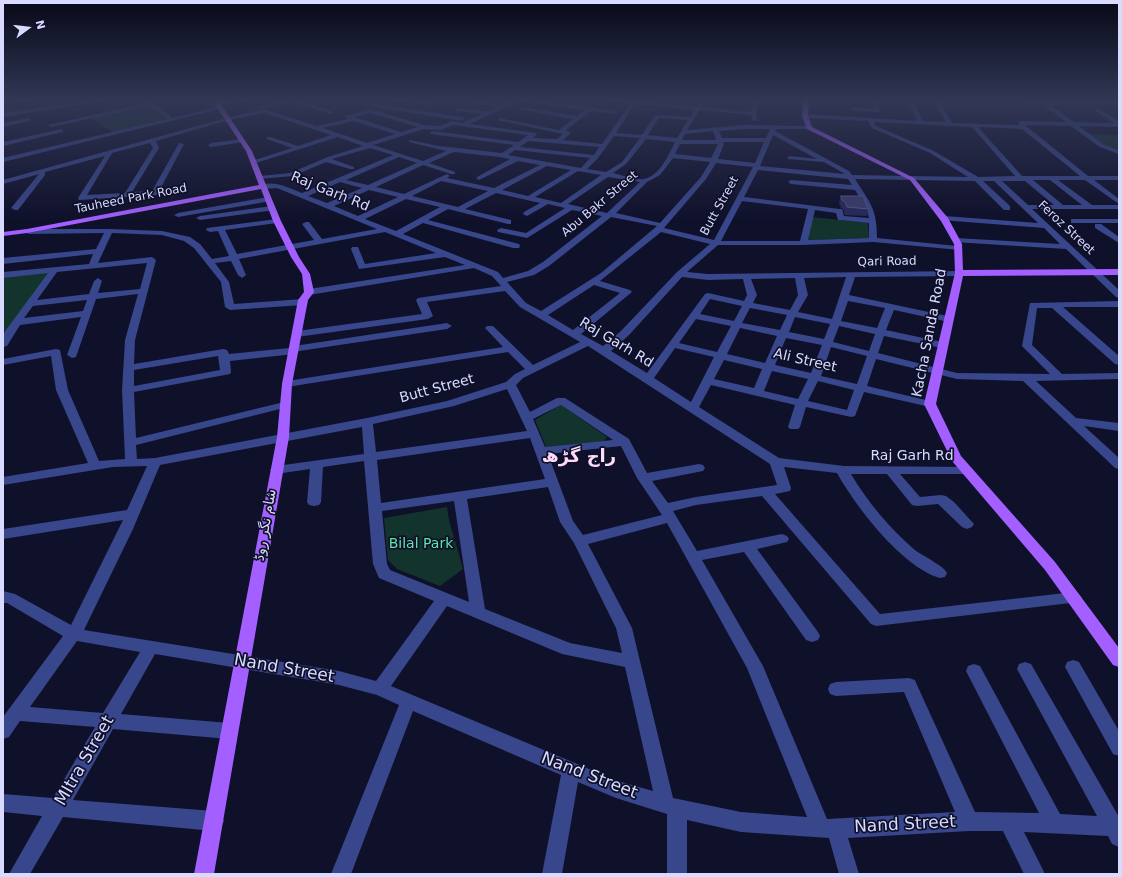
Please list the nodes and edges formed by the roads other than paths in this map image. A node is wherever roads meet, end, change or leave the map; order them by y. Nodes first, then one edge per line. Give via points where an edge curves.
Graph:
1 (17, 141) edge
2 (82, 141) edge
3 (149, 141) edge
4 (152, 141) edge
5 (242, 141) joint
6 (277, 141) edge
7 (320, 141) edge
8 (355, 141) edge
9 (379, 141) edge
10 (411, 141) dead end
11 (495, 141) edge
12 (524, 141) edge
13 (554, 141) joint
14 (558, 141) edge
15 (607, 141) edge
16 (641, 141) edge
17 (678, 141) joint
18 (720, 141) joint
19 (768, 141) edge
20 (787, 141) edge
21 (835, 141) edge
22 (906, 141) edge
23 (988, 141) edge
24 (1041, 141) edge
25 (1095, 141) edge
26 (3, 144) edge
27 (181, 144) dead end
28 (519, 144) junction
29 (211, 145) dead end
30 (367, 145) junction
31 (604, 146) junction
32 (298, 148) junction
33 (513, 148) junction
34 (455, 149) junction
35 (110, 152) junction
36 (1119, 152) edge
37 (3, 154) edge
38 (504, 155) junction
39 (399, 156) junction
40 (671, 156) junction
41 (596, 157) junction
42 (790, 158) dead end
43 (6, 159) edge
44 (516, 159) junction
45 (327, 160) junction
46 (714, 160) junction
47 (254, 162) junction
48 (828, 162) junction
49 (425, 163) junction
50 (546, 164) junction
51 (757, 166) junction
52 (352, 168) dead end
53 (580, 170) junction
54 (40, 172) junction
55 (608, 175) junction
56 (3, 176) edge
57 (479, 178) dead end
58 (851, 178) junction
59 (1086, 178) junction
60 (1119, 178) edge
61 (440, 179) junction
62 (912, 179) junction
63 (977, 179) junction
64 (996, 179) junction
65 (1024, 179) junction
66 (1052, 179) junction
67 (11, 180) junction
68 (339, 180) junction
69 (645, 181) junction
70 (3, 182) edge
71 (791, 182) dead end
72 (369, 187) junction
73 (858, 188) junction
74 (496, 191) junction
75 (127, 195) junction
76 (301, 196) junction
77 (405, 196) junction
78 (529, 198) junction
79 (739, 198) junction
80 (268, 199) junction
81 (546, 202) junction
82 (1119, 202) edge
83 (562, 205) junction
84 (327, 206) junction
85 (448, 206) junction
86 (571, 207) junction
87 (1026, 207) junction
88 (1062, 207) junction
89 (1090, 207) junction
90 (1119, 207) edge
91 (15, 208) dead end
92 (812, 208) junction
93 (1007, 208) dead end
94 (460, 209) junction
95 (526, 214) dead end
96 (609, 214) junction
97 (178, 215) dead end
98 (198, 218) dead end
99 (944, 218) junction
100 (358, 219) junction
101 (421, 220) junction
102 (873, 221) junction
103 (1074, 221) dead end
104 (1119, 221) edge
105 (508, 222) dead end
106 (306, 224) dead end
107 (1046, 226) junction
108 (1098, 226) dead end
109 (660, 227) junction
110 (220, 228) junction
111 (210, 230) dead end
112 (385, 230) junction
113 (501, 230) dead end
114 (27, 231) junction
115 (110, 231) junction
116 (3, 234) edge
117 (396, 234) junction
118 (873, 240) junction
119 (319, 241) junction
120 (1119, 241) edge
121 (716, 243) junction
122 (803, 243) junction
123 (956, 244) junction
124 (290, 246) junction
125 (516, 246) dead end
126 (1068, 247) junction
127 (355, 249) dead end
128 (99, 251) junction
129 (446, 254) junction
130 (43, 257) junction
131 (233, 257) junction
132 (3, 261) edge
133 (209, 262) junction
134 (94, 265) junction
135 (474, 265) junction
136 (55, 269) junction
137 (29, 272) junction
138 (1094, 272) junction
139 (1119, 272) edge
140 (960, 273) junction
141 (680, 274) junction
142 (3, 275) edge
143 (242, 275) dead end
144 (798, 275) junction
145 (851, 275) junction
146 (746, 276) junction
147 (98, 281) dead end
148 (593, 282) junction
149 (504, 284) junction
150 (143, 291) junction
151 (1119, 295) edge
152 (91, 297) junction
153 (306, 297) junction
154 (844, 297) junction
155 (29, 304) junction
156 (748, 304) junction
157 (1119, 304) edge
158 (1055, 305) junction
159 (890, 307) junction
160 (86, 314) junction
161 (792, 314) junction
162 (541, 315) junction
163 (694, 316) junction
164 (949, 319) junction
165 (17, 322) junction
166 (835, 323) junction
167 (737, 325) junction
168 (448, 326) dead end
169 (490, 328) dead end
170 (881, 332) junction
171 (297, 334) junction
172 (574, 334) junction
173 (783, 334) junction
174 (588, 342) junction
175 (827, 343) junction
176 (3, 344) edge
177 (674, 345) junction
178 (942, 345) junction
179 (509, 349) junction
180 (294, 350) junction
181 (604, 351) junction
182 (72, 355) dead end
183 (872, 355) junction
184 (721, 356) junction
185 (224, 358) junction
186 (3, 362) edge
187 (1119, 362) edge
188 (769, 367) junction
189 (129, 368) junction
190 (532, 370) junction
191 (936, 371) junction
192 (1119, 376) edge
193 (1059, 377) junction
194 (815, 378) junction
195 (1026, 378) junction
196 (648, 379) junction
197 (707, 381) junction
198 (287, 384) junction
199 (510, 384) junction
200 (860, 388) junction
201 (128, 390) junction
202 (757, 393) junction
203 (800, 404) junction
204 (930, 404) junction
205 (284, 405) junction
206 (694, 407) junction
207 (527, 418) junction
208 (1072, 421) junction
209 (367, 422) junction
210 (1119, 427) edge
211 (794, 428) dead end
212 (533, 434) junction
213 (283, 437) junction
214 (625, 442) junction
215 (130, 443) junction
216 (541, 451) junction
217 (370, 458) junction
218 (155, 462) junction
219 (776, 462) junction
220 (131, 463) junction
221 (317, 464) junction
222 (1119, 465) edge
223 (95, 466) junction
224 (698, 468) dead end
225 (276, 470) junction
226 (842, 470) junction
227 (890, 470) junction
228 (967, 470) junction
229 (643, 478) junction
230 (3, 481) edge
231 (552, 482) junction
232 (765, 491) junction
233 (460, 495) junction
234 (314, 502) dead end
235 (375, 508) junction
236 (667, 513) junction
237 (132, 514) junction
238 (966, 524) dead end
239 (3, 534) edge
240 (782, 539) dead end
241 (580, 541) junction
242 (746, 546) junction
243 (692, 557) junction
244 (940, 573) dead end
245 (3, 597) edge
246 (444, 598) junction
247 (1074, 598) junction
248 (478, 612) junction
249 (73, 634) junction
250 (812, 636) dead end
251 (151, 647) junction
252 (1118, 657) edge
253 (242, 662) junction
254 (632, 662) junction
255 (1073, 668) dead end
256 (1025, 669) dead end
257 (974, 671) dead end
258 (380, 689) junction
259 (836, 689) dead end
260 (409, 700) junction
261 (15, 714) junction
262 (108, 721) junction
263 (3, 731) edge
264 (229, 731) junction
265 (1119, 748) edge
266 (571, 771) junction
267 (3, 803) edge
268 (671, 806) junction
269 (58, 808) junction
270 (214, 821) junction
271 (969, 821) junction
272 (1009, 822) junction
273 (1054, 823) junction
274 (829, 828) junction
275 (1117, 830) edge
276 (19, 874) edge
277 (204, 874) edge
278 (341, 874) edge
279 (552, 874) edge
280 (677, 874) edge
281 (849, 874) edge
282 (1035, 874) edge

1 - 26 street
2 - 43 street
3 - 35 street
4 - 75 street via 156,148
5 - 29 street
5 - 47 main road, شام نگر روڈ
6 - 32 street
7 - 32 street
8 - 30 street
9 - 30 street
10 - 34 street
11 - 28 street
12 - 28 street
13 - 14 street
13 - 31 street
15 - 31 street
16 - 55 street via 624,163
17 - 18 street
17 - 40 street, Abu Bakr Street
18 - 46 street
19 - 51 street, Butt Street
20 - 48 street
21 - 62 main road, Kacha Sanda Road
22 - 63 street via 932,152
23 - 65 street
24 - 59 street
25 - 36 street
27 - 75 street via 154,193
28 - 33 street
30 - 39 street
30 - 45 street
31 - 41 street
32 - 47 street
33 - 38 street
33 - 41 street
34 - 38 street
34 - 49 street
35 - 54 street
35 - 75 street via 82,198
37 - 43 street
38 - 44 street via 502,156
39 - 49 street
39 - 68 street
40 - 46 street
40 - 69 street, Abu Bakr Street via 658,174
41 - 53 street
42 - 48 street
44 - 50 street
44 - 57 street
45 - 52 street
45 - 80 street via 291,175
46 - 51 street
46 - 109 street via 704,178
47 - 80 main road, شام نگر روڈ
48 - 58 street via 847,172
49 - 61 street via 453,173
49 - 72 street
50 - 53 street
50 - 74 street
51 - 58 street
51 - 79 street, Butt Street
53 - 55 street
53 - 78 street
54 - 67 street
54 - 91 street via 43,174
55 - 69 street
55 - 83 street
56 - 67 street
58 - 62 street
58 - 73 street
59 - 60 street
59 - 66 street
59 - 82 street
61 - 74 street
61 - 77 street
62 - 63 street
62 - 99 main road, Kacha Sanda Road
63 - 64 street
63 - 93 street
64 - 65 street
64 - 87 street, Feroz Street
65 - 66 street
65 - 88 street
66 - 89 street
67 - 70 street
68 - 72 street
68 - 76 street
69 - 96 street, Abu Bakr Street
71 - 73 street
72 - 77 street
72 - 84 street
73 - 102 street via 870,208
74 - 78 street
74 - 94 street
76 - 80 street, Raj Garh Rd via 278,186
76 - 84 street, Raj Garh Rd
77 - 85 street
77 - 100 street
78 - 81 street
79 - 92 street
79 - 121 street, Butt Street
80 - 97 street
80 - 98 street
80 - 110 street
80 - 114 main road, Tauheed Park Road
80 - 124 main road, شام نگر روڈ
81 - 83 street
81 - 95 street
83 - 86 street
84 - 100 street, Raj Garh Rd
85 - 94 street
85 - 101 street
86 - 96 street
86 - 113 street via 527,236
87 - 88 street
87 - 107 street, Feroz Street
88 - 89 street
89 - 90 street
92 - 102 street via 839,211 841,218
92 - 122 street
94 - 105 street
96 - 109 street
96 - 149 street, Abu Bakr Street via 531,274
99 - 107 street
99 - 123 main road, Kacha Sanda Road
100 - 112 street, Raj Garh Rd
101 - 117 street
101 - 125 street
102 - 118 street
103 - 104 street
106 - 119 street
107 - 126 street, Feroz Street
108 - 120 street
109 - 121 street
109 - 148 street
110 - 111 street
110 - 131 street
112 - 117 street, Raj Garh Rd
112 - 119 street
114 - 115 street
114 - 116 main road, Tauheed Park Road
115 - 128 street
115 - 133 street via 162,233 187,239
117 - 129 street, Raj Garh Rd
118 - 122 street
118 - 123 street
119 - 124 street
121 - 122 street
121 - 141 street, Butt Street
123 - 126 street
123 - 140 main road, Kacha Sanda Road
124 - 131 street
124 - 153 main road, شام نگر روڈ via 306,274
126 - 138 street, Feroz Street
127 - 129 street via 362,268
128 - 130 street
128 - 134 street
129 - 135 street, Raj Garh Rd
130 - 132 street
130 - 137 street
131 - 133 street
131 - 143 street
133 - 153 street via 225,282 230,307
134 - 136 street
134 - 150 street via 152,260
135 - 149 street, Raj Garh Rd via 495,274
135 - 153 street
136 - 137 street
136 - 155 street
137 - 142 street
138 - 139 main road, Qari Road
138 - 140 main road, Qari Road
138 - 151 street, Feroz Street
140 - 145 street, Qari Road
140 - 164 main road, Kacha Sanda Road
141 - 146 street, Qari Road
141 - 181 street, Butt Street via 625,333
144 - 145 street, Qari Road
144 - 146 street, Qari Road
144 - 161 street via 803,295
145 - 154 street
146 - 156 street via 752,295
147 - 152 street
148 - 162 street
148 - 172 street via 627,292
149 - 162 street, Raj Garh Rd via 523,305
149 - 171 street, Abu Bakr Street via 421,300 428,316
150 - 152 street
150 - 189 street via 130,340
152 - 155 street
152 - 160 street
153 - 171 main road, شام نگر روڈ
154 - 159 street
154 - 166 street
155 - 165 street
156 - 161 street
156 - 163 street via 708,296
156 - 167 street
157 - 158 street
158 - 187 street
158 - 193 street via 1033,305 1027,346
159 - 164 street
159 - 170 street
160 - 165 street
160 - 182 street
161 - 166 street
161 - 173 street
162 - 172 street, Raj Garh Rd
163 - 167 street
163 - 177 street
164 - 178 main road, Kacha Sanda Road
165 - 176 street
166 - 170 street
166 - 175 street
167 - 173 street
167 - 184 street
168 - 180 street
169 - 179 street
170 - 178 street
170 - 183 street
171 - 180 main road, شام نگر روڈ
172 - 174 street, Raj Garh Rd
173 - 175 street
173 - 188 street
174 - 181 street, Raj Garh Rd
174 - 190 street, Butt Street
175 - 183 street
175 - 194 street
177 - 184 street, Ali Street
177 - 196 street
178 - 191 main road, Kacha Sanda Road
179 - 190 street
179 - 198 street
180 - 185 street
180 - 198 main road, شام نگر روڈ
181 - 196 street, Raj Garh Rd
183 - 191 street
183 - 200 street
184 - 188 street, Ali Street
184 - 197 street
185 - 189 street via 223,352
185 - 201 street via 226,372
186 - 223 street via 56,352 62,390
188 - 194 street, Ali Street
188 - 202 street
189 - 201 street
190 - 199 street, Butt Street
191 - 195 street via 957,376
191 - 204 main road, Kacha Sanda Road
192 - 193 street
193 - 195 street
194 - 200 street, Ali Street
194 - 203 street
195 - 208 street
196 - 206 street, Raj Garh Rd
197 - 202 street
197 - 206 street
198 - 205 main road, شام نگر روڈ
199 - 207 street
199 - 209 street, Butt Street via 450,404
200 - 203 street via 851,414
200 - 204 street, Ali Street
201 - 215 street
202 - 203 street
203 - 211 street
204 - 228 main road, Kacha Sanda Road via 956,458
205 - 213 main road, شام نگر روڈ
205 - 215 street
206 - 219 street, Raj Garh Rd
207 - 212 street
207 - 214 street via 561,400
208 - 210 street
208 - 222 street
209 - 213 street, Butt Street
209 - 217 street
212 - 216 street
212 - 217 street
213 - 218 street, Butt Street
213 - 225 main road, شام نگر روڈ
214 - 216 street
214 - 229 street
215 - 220 street
216 - 231 street
217 - 221 street
217 - 235 street
218 - 220 street, Butt Street
218 - 237 street
219 - 226 street, Raj Garh Rd
219 - 232 street via 784,488
220 - 223 street, Butt Street
221 - 225 street
221 - 234 street
223 - 230 street, Butt Street
224 - 229 street
225 - 253 main road, شام نگر روڈ
226 - 227 street, Raj Garh Rd
226 - 244 street via 849,484 894,539 929,568
227 - 228 street, Raj Garh Rd
227 - 238 street via 917,502 941,499
228 - 247 main road, Kacha Sanda Road via 1050,566
229 - 236 street
231 - 233 street
231 - 241 street via 567,522
232 - 236 street via 696,501
232 - 247 street via 876,620
233 - 235 street
233 - 248 street
235 - 246 street via 380,564 384,574
236 - 241 street
236 - 243 street
237 - 239 street
237 - 249 street
240 - 242 street
241 - 254 street via 624,628
242 - 243 street
242 - 250 street
243 - 274 street via 755,666
245 - 249 street via 10,598
246 - 248 street
246 - 258 street
247 - 252 main road, Kacha Sanda Road
248 - 254 street via 568,649
249 - 251 street, Nand Street
249 - 261 street
251 - 253 street, Nand Street
251 - 262 street, MItra Street
253 - 258 street, Nand Street via 339,678
253 - 264 main road, شام نگر روڈ
254 - 268 street
255 - 265 street
256 - 275 street
257 - 273 street
258 - 260 street, Nand Street
259 - 271 street via 909,685
260 - 266 street, Nand Street
260 - 278 street
261 - 262 street
261 - 263 street
262 - 264 street
262 - 269 street, MItra Street
264 - 270 main road, شام نگر روڈ
266 - 268 street, Nand Street via 616,789
266 - 279 street
267 - 269 street
268 - 274 street, Nand Street via 741,822
268 - 280 street
269 - 270 street
269 - 276 street, MItra Street
270 - 277 main road, شام نگر روڈ
271 - 272 street, Nand Street
271 - 274 street, Nand Street
272 - 273 street, Nand Street
272 - 282 street
273 - 275 street, Nand Street
274 - 281 street

